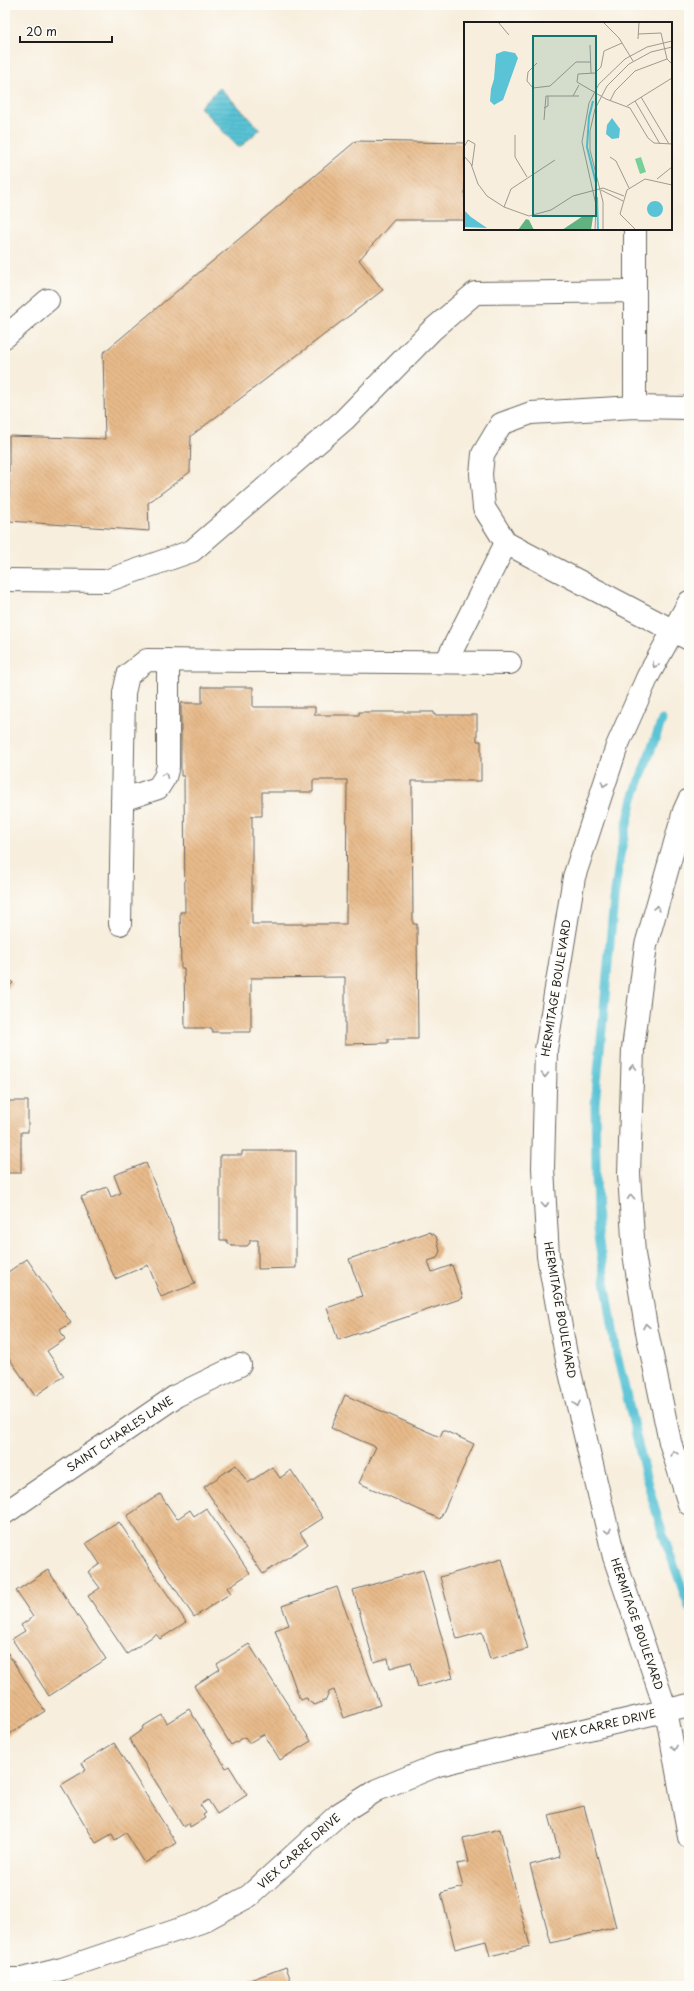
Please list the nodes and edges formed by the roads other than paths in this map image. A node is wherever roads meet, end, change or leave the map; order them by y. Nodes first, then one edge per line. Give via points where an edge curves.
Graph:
1 (635, 230) edge
2 (635, 291) junction
3 (48, 300) dead end
4 (5, 337) edge
5 (689, 406) edge
6 (635, 407) junction
7 (506, 543) junction
8 (5, 580) edge
9 (689, 602) edge
10 (681, 635) edge
11 (168, 660) junction
12 (446, 662) junction
13 (510, 663) dead end
14 (122, 800) junction
15 (689, 800) edge
16 (120, 924) dead end
17 (240, 1364) dead end
18 (689, 1504) edge
19 (5, 1513) edge
20 (689, 1705) edge
21 (666, 1710) junction
22 (689, 1837) edge
23 (5, 1979) edge

1 - 2 street
2 - 6 street
2 - 8 street via 475,293 431,331 344,420 192,551 106,581
3 - 4 street
5 - 6 street
6 - 7 street via 531,413 501,424 483,454 481,474 484,508
7 - 10 street
7 - 12 street
9 - 10 street, HERMITAGE BOULEVARD
10 -> 21 street, HERMITAGE BOULEVARD via 648,676 617,746 574,877 546,1050 543,1168 548,1256 567,1360 614,1557
11 - 12 street
14 -> 11 street via 158,788 165,776 168,766
11 - 14 street via 147,660 128,675 124,693
12 - 13 street
14 - 16 street
18 -> 15 street via 670,1442 646,1327 634,1254 629,1174 633,1049 646,945
17 - 19 street, SAINT CHARLES LANE via 176,1396
20 - 21 street, VIEX CARRE DRIVE
21 -> 22 street, HERMITAGE BOULEVARD
21 - 23 street, VIEX CARRE DRIVE via 425,1770 377,1790 339,1814 249,1896 201,1922 62,1969 22,1979

